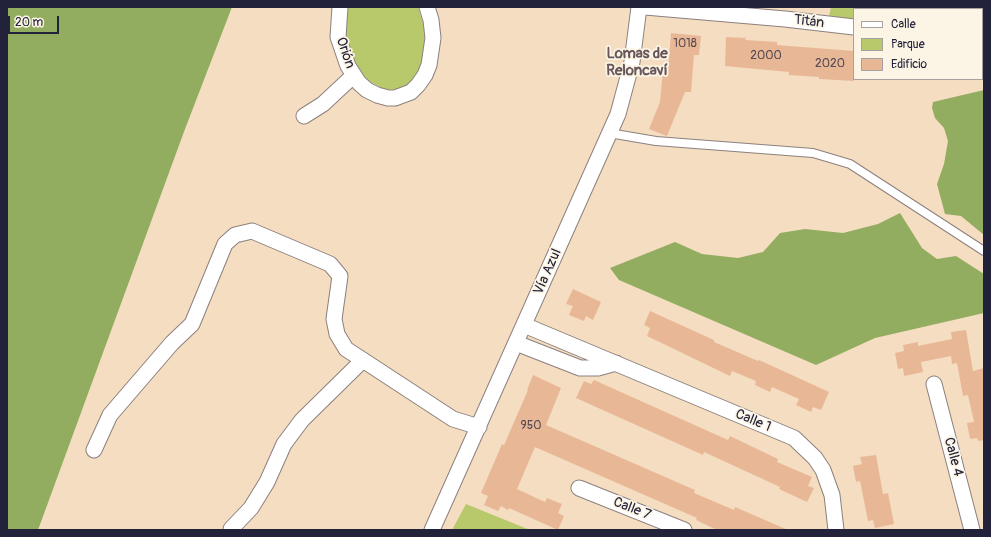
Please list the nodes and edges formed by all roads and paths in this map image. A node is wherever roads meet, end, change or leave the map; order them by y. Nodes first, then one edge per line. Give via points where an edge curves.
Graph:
1 (340, 7) edge
2 (427, 7) edge
3 (639, 7) edge
4 (645, 7) edge
5 (853, 27) edge
6 (353, 76) junction
7 (304, 116) dead end
8 (609, 133) junction
9 (984, 251) edge
10 (524, 325) junction
11 (516, 343) junction
12 (362, 361) junction
13 (616, 363) junction
14 (934, 384) dead end
15 (479, 427) junction
16 (94, 450) dead end
17 (579, 488) dead end
18 (231, 529) edge
19 (432, 530) edge
20 (684, 530) edge
21 (836, 530) edge
22 (972, 530) edge

1 - 6 street, Orión via 338,37
2 - 6 street, Orión via 432,31 432,50 429,65 418,85 401,96 383,97 367,90
3 - 8 street, Vía Azul via 629,75 622,102
4 - 5 street, Titán via 785,18
6 - 7 street, Orión via 323,104
8 - 9 lane via 656,141 813,152 850,164
8 - 10 street, Vía Azul
10 - 11 street, Vía Azul
10 - 13 street, Calle 1
11 - 13 street via 580,368 598,368
11 - 15 street, Vía Azul
12 - 15 street via 453,419
12 - 16 street via 346,349 337,334 334,319 340,276 330,264 252,231 235,235 225,244 192,324 172,343 110,415
12 - 18 street via 302,420 284,444 267,482 251,508
13 - 21 street, Calle 1 via 794,438 815,458 825,476 832,495
14 - 22 street, Calle 4
15 - 19 street, Vía Azul
17 - 20 street, Calle 7

